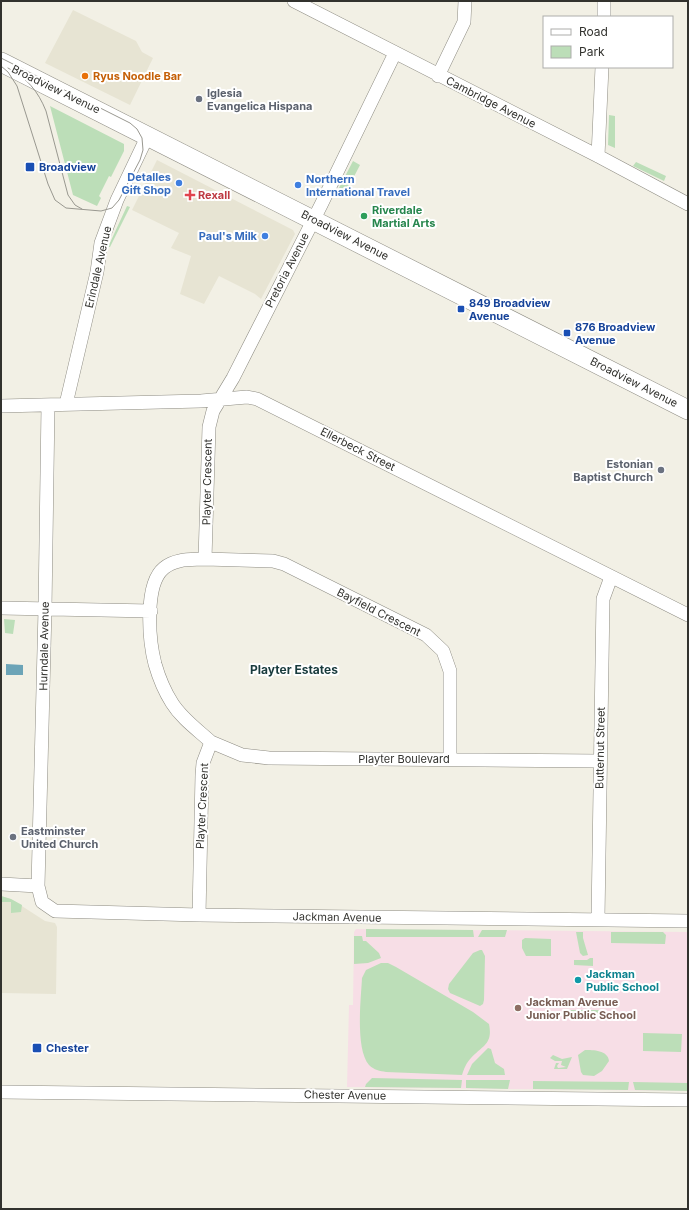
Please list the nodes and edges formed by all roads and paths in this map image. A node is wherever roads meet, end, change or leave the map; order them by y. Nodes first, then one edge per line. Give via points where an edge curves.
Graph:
1 (294, 1) edge
2 (466, 1) edge
3 (604, 1) edge
4 (604, 16) edge
5 (395, 54) junction
6 (1, 62) edge
7 (602, 68) edge
8 (438, 76) junction
9 (148, 135) junction
10 (598, 156) junction
11 (688, 204) edge
12 (313, 219) junction
13 (220, 399) junction
14 (66, 404) junction
15 (1, 406) edge
16 (48, 406) junction
17 (688, 410) edge
18 (205, 559) junction
19 (611, 577) junction
20 (1, 608) edge
21 (45, 608) junction
22 (151, 610) junction
23 (688, 614) edge
24 (211, 742) junction
25 (450, 759) junction
26 (600, 761) junction
27 (1, 884) edge
28 (38, 886) junction
29 (199, 915) junction
30 (598, 919) junction
31 (688, 921) edge
32 (1, 1092) edge
33 (688, 1100) edge

1 - 5 street, Cambridge Avenue
2 - 8 street via 464,22
3 - 4 street
5 - 8 street, Cambridge Avenue
5 - 12 street, Pretoria Avenue
6 - 9 main road, Broadview Avenue
7 - 10 street
8 - 10 street, Cambridge Avenue
9 - 12 main road, Broadview Avenue
9 - 14 street, Erindale Avenue via 117,200 101,243 97,272
10 - 11 street, Cambridge Avenue
12 - 13 street, Pretoria Avenue
12 - 17 main road, Broadview Avenue
13 - 14 street, Ellerbeck Street
13 - 18 street, Playter Crescent via 209,426
13 - 19 street, Ellerbeck Street via 247,397 268,404
14 - 16 street, Ellerbeck Street
15 - 16 street, Ellerbeck Street
16 - 21 street, Hurndale Avenue
18 - 22 street via 180,561 166,566 152,586
18 - 25 street, Bayfield Crescent via 273,561 284,564 426,635 442,651 450,671
19 - 23 street, Ellerbeck Street
19 - 26 street, Butternut Street via 603,599
20 - 21 street
21 - 22 street
21 - 28 street, Hurndale Avenue
22 - 24 street via 152,649 161,682 177,710
24 - 25 street, Playter Boulevard via 242,755 269,758
24 - 29 street, Playter Crescent via 203,763 202,775
25 - 26 street, Playter Boulevard
26 - 30 street, Butternut Street
27 - 28 street
28 - 29 street, Jackman Avenue via 42,902 55,911
29 - 30 street, Jackman Avenue
30 - 31 street, Jackman Avenue
32 - 33 street, Chester Avenue

